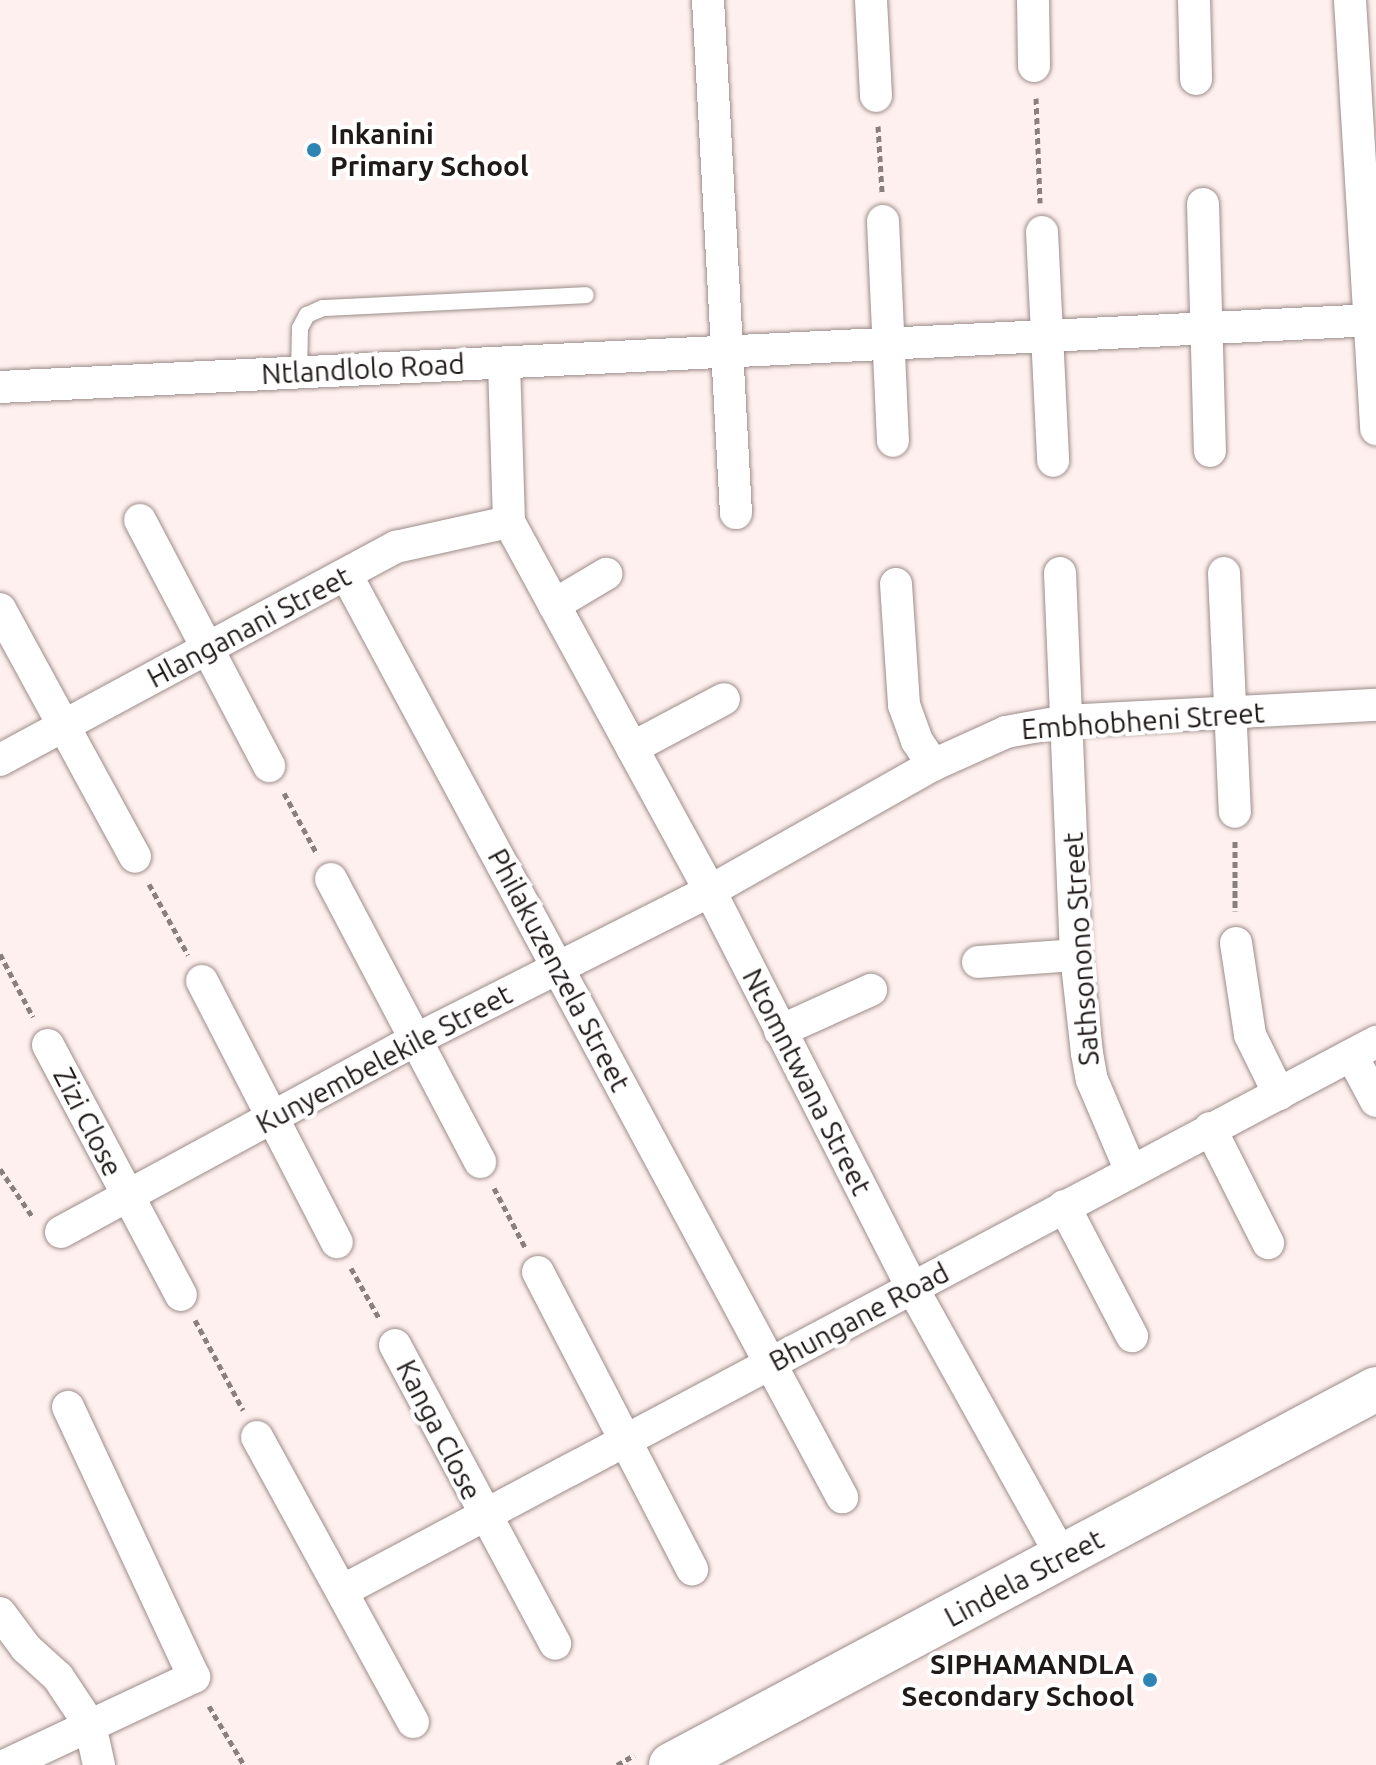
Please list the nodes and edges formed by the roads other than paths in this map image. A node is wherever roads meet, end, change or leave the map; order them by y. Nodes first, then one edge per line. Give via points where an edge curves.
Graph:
1 (708, 0) edge
2 (871, 0) edge
3 (1033, 0) edge
4 (1194, 0) edge
5 (1350, 0) edge
6 (1034, 66) road end
7 (1196, 79) dead end
8 (876, 96) road end
9 (1203, 204) dead end
10 (883, 221) road end
11 (1042, 232) road end
12 (586, 295) dead end
13 (1373, 320) edge
14 (1207, 328) junction
15 (1044, 336) junction
16 (888, 344) junction
17 (727, 352) junction
18 (504, 363) junction
19 (299, 372) junction
20 (0, 387) edge
21 (1376, 429) edge
22 (893, 441) dead end
23 (1210, 451) dead end
24 (1053, 461) dead end
25 (736, 513) dead end
26 (140, 520) dead end
27 (509, 522) junction
28 (1060, 573) dead end
29 (1224, 573) dead end
30 (606, 574) dead end
31 (347, 576) junction
32 (896, 584) dead end
33 (554, 605) junction
34 (0, 609) edge
35 (208, 649) junction
36 (724, 699) dead end
37 (1376, 705) edge
38 (1231, 712) junction
39 (1066, 721) junction
40 (63, 726) junction
41 (632, 748) junction
42 (0, 760) edge
43 (933, 765) junction
44 (269, 766) road end
45 (1235, 812) road end
46 (135, 857) road end
47 (331, 879) road end
48 (710, 891) junction
49 (1236, 943) road end
50 (1076, 955) junction
51 (978, 962) dead end
52 (557, 966) junction
53 (202, 981) road end
54 (871, 990) dead end
55 (780, 1031) junction
56 (413, 1041) junction
57 (48, 1045) road end
58 (1364, 1049) edge
59 (1279, 1094) junction
60 (1376, 1101) edge
61 (271, 1120) junction
62 (1210, 1128) junction
63 (480, 1162) road end
64 (1130, 1169) junction
65 (128, 1198) junction
66 (1064, 1206) junction
67 (61, 1232) road end
68 (337, 1242) road end
69 (1268, 1243) dead end
70 (538, 1272) road end
71 (913, 1289) junction
72 (181, 1295) road end
73 (1132, 1336) dead end
74 (395, 1345) road end
75 (769, 1365) junction
76 (1376, 1389) edge
77 (68, 1407) dead end
78 (257, 1437) road end
79 (626, 1440) junction
80 (842, 1497) dead end
81 (482, 1516) junction
82 (1063, 1558) junction
83 (692, 1569) dead end
84 (342, 1591) junction
85 (0, 1613) edge
86 (555, 1644) dead end
87 (413, 1722) dead end
88 (90, 1725) junction
89 (6, 1765) edge
90 (99, 1765) edge
91 (671, 1765) edge

1 - 17 street
2 - 8 street
3 - 6 street
4 - 7 street
5 - 13 street
9 - 14 street
10 - 16 street
11 - 15 street
12 - 19 lane via 323,308 307,315 300,328
13 - 14 street, Ntlandlolo Road
13 - 21 street
14 - 15 street, Ntlandlolo Road
14 - 23 street
15 - 16 street, Ntlandlolo Road
15 - 24 street
16 - 17 street, Ntlandlolo Road
16 - 22 street
17 - 18 street, Ntlandlolo Road
17 - 25 street
18 - 19 street, Ntlandlolo Road
18 - 27 street, Ntomntwana Street
19 - 20 street, Ntlandlolo Road
26 - 35 street
27 - 31 street, Hlanganani Street via 396,547
27 - 33 street, Ntomntwana Street
28 - 39 street, Sathsonono Street
29 - 38 street
30 - 33 street
31 - 35 street, Hlanganani Street
31 - 52 street, Philakuzenzela Street
32 - 43 street via 904,705
33 - 41 street, Ntomntwana Street
34 - 40 street
35 - 40 street, Hlanganani Street
35 - 44 street
36 - 41 street
37 - 38 street, Embhobheni Street
38 - 39 street, Embhobheni Street
38 - 45 street
39 - 43 street, Embhobheni Street via 1006,732
39 - 50 street, Sathsonono Street
40 - 42 street, Hlanganani Street
40 - 46 street
41 - 48 street, Ntomntwana Street
43 - 48 street, Embhobheni Street
47 - 56 street
48 - 52 street, Kunyembelekile Street
48 - 55 street, Ntomntwana Street
49 - 59 street via 1250,1035
50 - 51 street
50 - 64 street, Sathsonono Street via 1092,1080
52 - 56 street, Kunyembelekile Street
52 - 75 street, Philakuzenzela Street
53 - 61 street
54 - 55 street
55 - 71 street, Ntomntwana Street
56 - 61 street, Kunyembelekile Street
56 - 63 street
57 - 65 street, Zizi Close
58 - 59 street, Bhungane Road
58 - 60 street
59 - 62 street, Bhungane Road
61 - 65 street, Kunyembelekile Street
61 - 68 street
62 - 64 street, Bhungane Road
62 - 69 street
64 - 66 street, Bhungane Road
65 - 67 street, Kunyembelekile Street
65 - 72 street, Zizi Close
66 - 71 street, Bhungane Road
66 - 73 street
70 - 79 street
71 - 75 street, Bhungane Road
71 - 82 street, Ntomntwana Street
74 - 81 street, Kanga Close
75 - 79 street, Bhungane Road
75 - 80 street, Philakuzenzela Street
76 - 82 street, Lindela Street
77 - 88 street via 194,1677
78 - 84 street
79 - 81 street, Bhungane Road
79 - 83 street
81 - 84 street, Bhungane Road
81 - 86 street, Kanga Close
82 - 91 street, Lindela Street
84 - 87 street
85 - 88 street via 26,1648 58,1677
88 - 89 street
88 - 90 street

